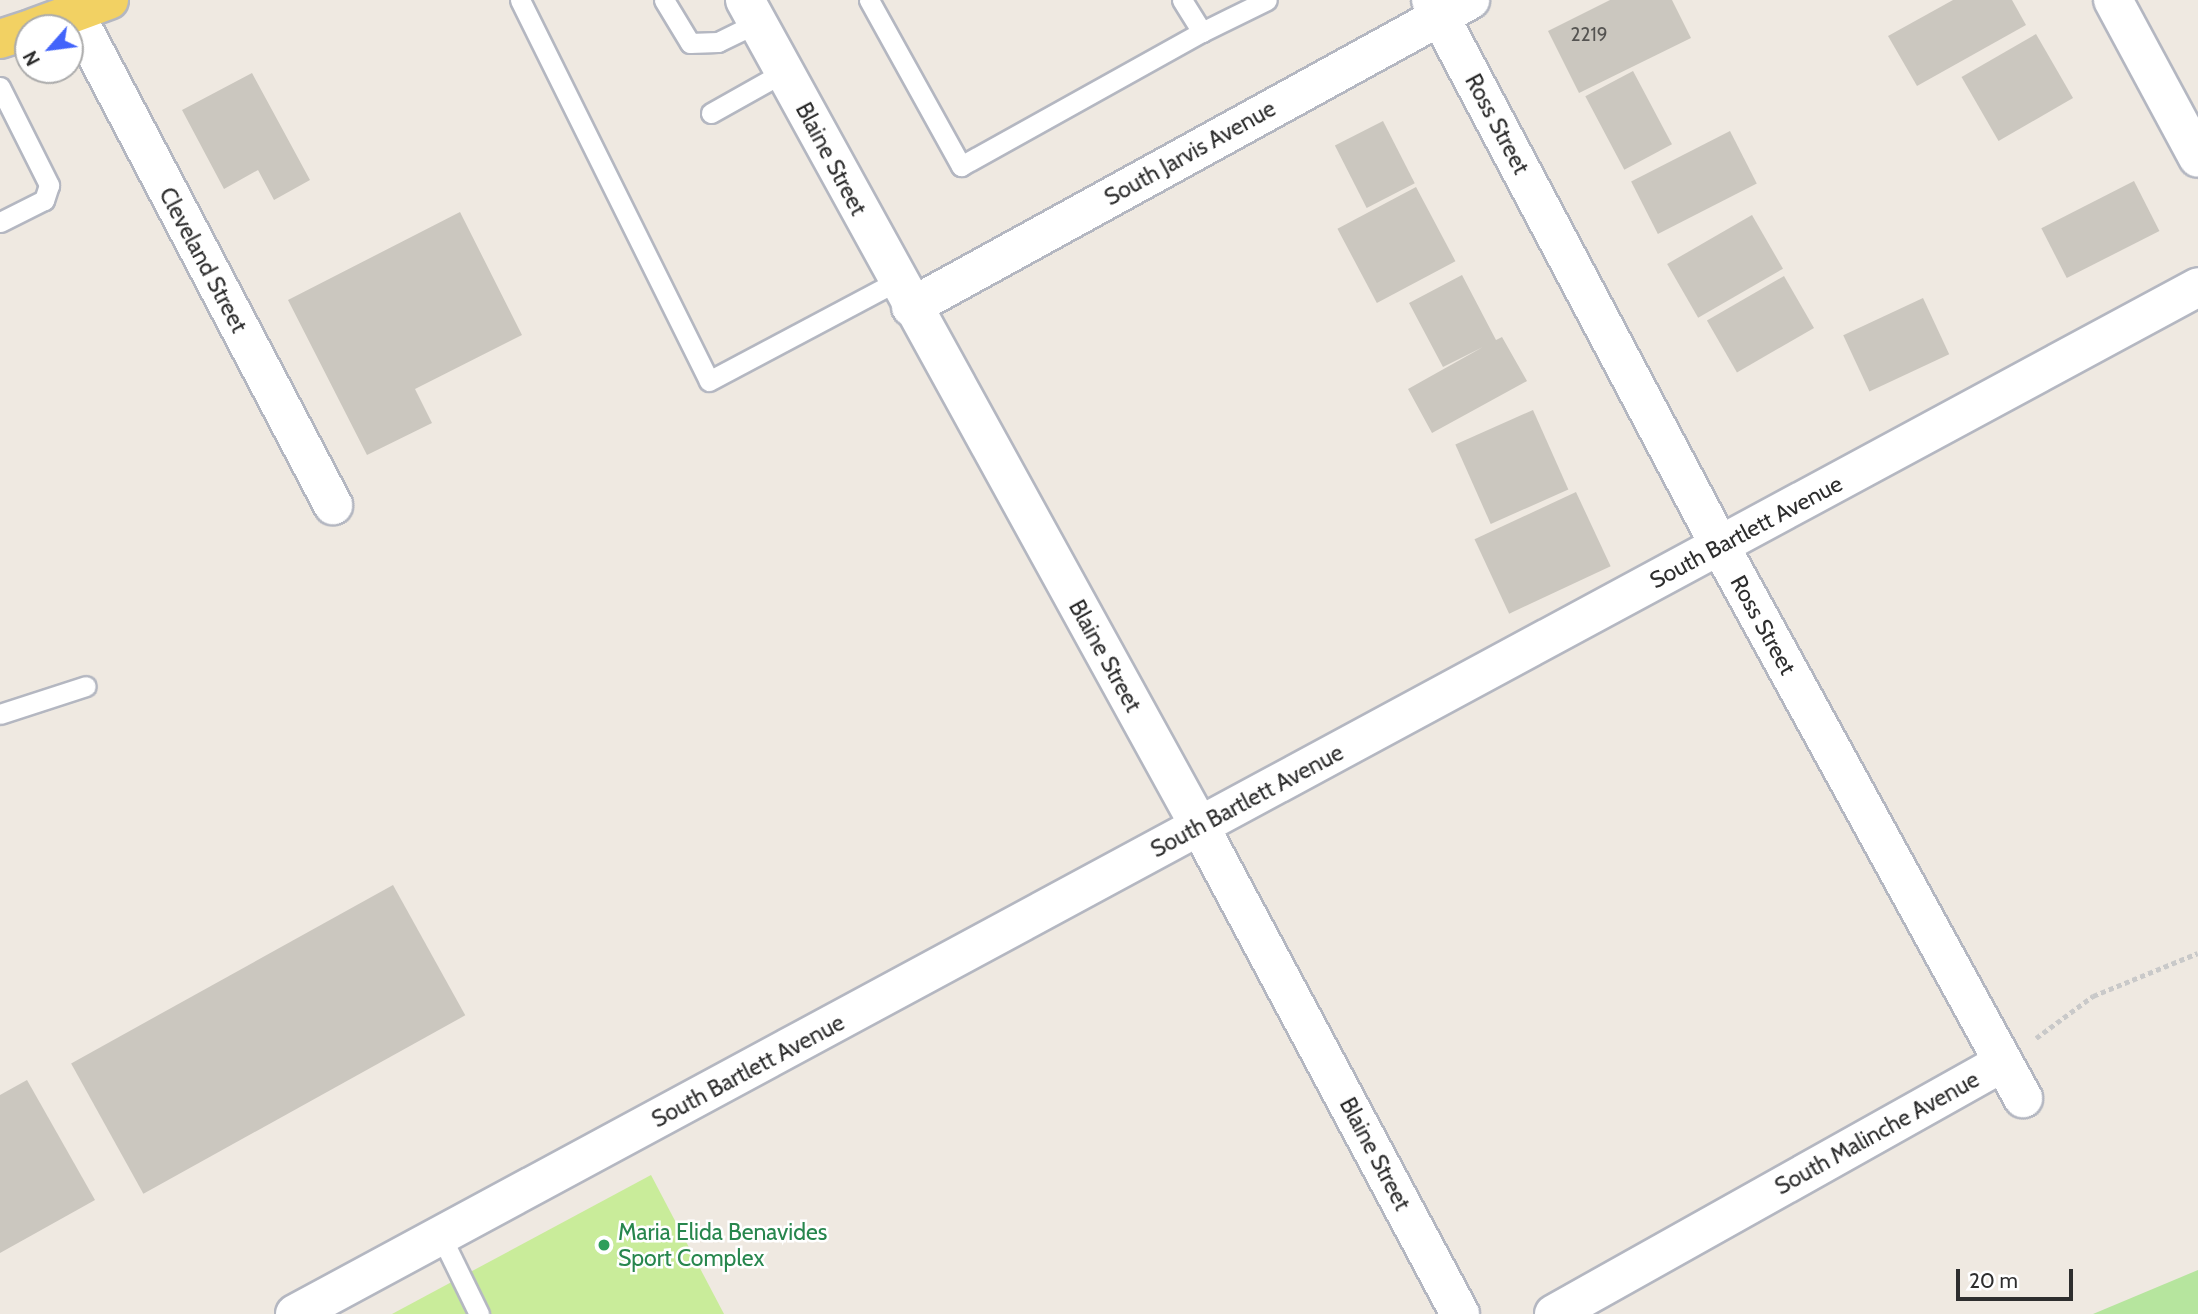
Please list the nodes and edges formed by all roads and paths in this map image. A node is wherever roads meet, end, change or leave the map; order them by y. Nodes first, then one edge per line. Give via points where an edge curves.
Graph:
1 (520, 0) edge
2 (664, 0) edge
3 (869, 0) edge
4 (1182, 0) edge
5 (1268, 0) edge
6 (2113, 0) edge
7 (1447, 5) edge
8 (92, 7) edge
9 (751, 11) edge
10 (72, 14) edge
11 (1202, 32) junction
12 (784, 72) junction
13 (0, 87) edge
14 (711, 113) dead end
15 (2198, 158) edge
16 (0, 222) edge
17 (2198, 287) edge
18 (904, 294) junction
19 (333, 505) dead end
20 (1720, 545) junction
21 (86, 686) dead end
22 (0, 714) edge
23 (1200, 827) junction
24 (2198, 953) edge
25 (2002, 1063) junction
26 (2023, 1098) dead end
27 (441, 1236) junction
28 (295, 1314) edge
29 (479, 1314) edge
30 (1460, 1314) edge
31 (1554, 1314) edge

1 - 18 lane via 612,171 709,381
2 - 9 lane via 690,43 719,42
3 - 11 lane via 961,166
4 - 11 lane
5 - 11 lane
6 - 15 street
7 - 18 street, South Jarvis Avenue
7 - 20 street, Ross Street
8 - 10 main road
8 - 19 street, Cleveland Street
9 - 12 street, Blaine Street
12 - 14 lane
12 - 18 street, Blaine Street
13 - 16 lane via 49,185 44,200
17 - 20 street, South Bartlett Avenue
18 - 23 street, Blaine Street
20 - 23 street, South Bartlett Avenue
20 - 25 street, Ross Street
21 - 22 lane
23 - 27 street, South Bartlett Avenue
23 - 30 street, Blaine Street
24 - 25 path, South Malinche Avenue via 2093,996
25 - 26 street, Ross Street
25 - 31 street, South Malinche Avenue
27 - 28 street, South Bartlett Avenue
27 - 29 lane

